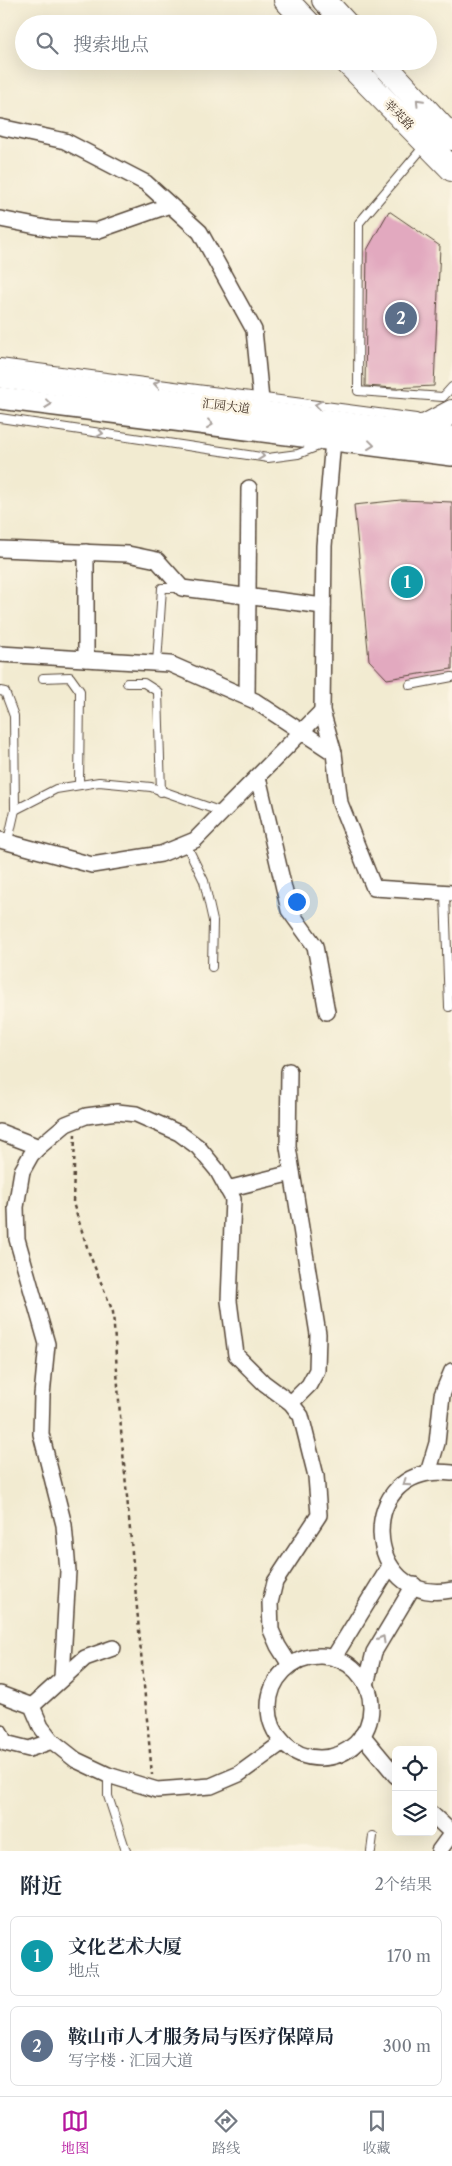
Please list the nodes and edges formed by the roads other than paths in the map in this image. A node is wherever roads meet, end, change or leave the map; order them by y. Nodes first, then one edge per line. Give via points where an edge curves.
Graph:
1 (286, 0) edge
2 (324, 0) edge
3 (300, 15) edge
4 (338, 15) edge
5 (355, 70) edge
6 (388, 70) edge
7 (0, 128) edge
8 (452, 138) edge
9 (427, 144) junction
10 (452, 169) edge
11 (170, 205) junction
12 (0, 219) edge
13 (0, 363) edge
14 (0, 377) edge
15 (452, 387) edge
16 (0, 398) edge
17 (261, 404) junction
18 (0, 418) edge
19 (446, 424) edge
20 (403, 430) joint
21 (333, 440) junction
22 (452, 455) edge
23 (249, 488) dead end
24 (0, 549) edge
25 (86, 552) junction
26 (182, 588) junction
27 (248, 597) junction
28 (323, 606) junction
29 (0, 654) edge
30 (86, 659) junction
31 (157, 663) junction
32 (452, 677) edge
33 (43, 678) dead end
34 (127, 683) dead end
35 (410, 685) dead end
36 (0, 691) edge
37 (247, 697) junction
38 (322, 711) junction
39 (303, 732) junction
40 (334, 752) junction
41 (258, 777) junction
42 (79, 785) junction
43 (161, 792) junction
44 (15, 810) junction
45 (222, 812) junction
46 (4, 840) edge
47 (186, 844) junction
48 (448, 894) edge
49 (212, 966) dead end
50 (449, 1007) dead end
51 (327, 1012) dead end
52 (289, 1071) dead end
53 (0, 1132) edge
54 (39, 1147) junction
55 (292, 1173) junction
56 (227, 1189) junction
57 (452, 1371) edge
58 (291, 1403) junction
59 (428, 1473) junction
60 (452, 1473) edge
61 (390, 1566) junction
62 (414, 1585) junction
63 (452, 1590) edge
64 (113, 1648) dead end
65 (334, 1657) junction
66 (290, 1665) junction
67 (62, 1678) junction
68 (366, 1685) junction
69 (0, 1694) edge
70 (32, 1706) junction
71 (362, 1735) junction
72 (52, 1741) junction
73 (2, 1742) edge
74 (283, 1742) junction
75 (392, 1771) edge
76 (108, 1775) junction
77 (437, 1819) edge
78 (452, 1833) edge
79 (373, 1836) dead end
80 (126, 1851) edge
81 (372, 1851) edge
82 (439, 1851) edge

1 - 3 main road
2 - 4 main road
5 - 9 main road, 莘英路
8 -> 6 main road, 莘英路
7 - 11 street via 65,141 146,183
9 - 10 main road, 莘英路
9 - 15 lane via 359,223 358,391 443,397
11 - 12 street via 96,230 51,229
11 - 17 street via 200,232 254,330
17 -> 13 lane
14 - 17 main road, 汇园大道
16 -> 21 main road, 汇园大道
19 -> 17 lane
17 - 20 main road, 汇园大道
18 -> 21 lane via 268,458 298,454
19 - 20 main road
21 -> 22 main road, 汇园大道
21 - 28 street via 324,546
23 - 27 street
24 - 25 street
25 - 26 street via 128,554 157,560
25 - 30 street
26 - 27 street
26 - 31 lane via 162,588
27 - 28 street
27 - 37 street
28 - 38 street
29 - 30 street
30 - 31 street
31 - 37 street via 170,664
32 - 35 lane
33 - 42 lane via 70,677 80,691
34 - 43 lane via 144,683 158,692
36 - 44 lane via 5,692 14,716
37 - 39 street
38 - 39 street
38 - 40 street
39 - 40 street
39 - 41 street
40 - 48 street via 340,803 374,888
41 - 45 street
41 - 51 street via 289,910 315,946
42 - 43 lane via 99,782 151,787
42 - 44 lane via 56,789
43 - 45 lane
44 - 46 lane
45 - 47 street
46 - 47 street via 92,865 161,854
47 - 49 lane via 204,881 211,913
48 - 50 lane
52 - 55 street via 288,1148
53 - 54 street
54 - 56 street via 66,1124 86,1116 118,1112 136,1114 179,1134 198,1147 217,1170
54 - 67 street via 22,1171 16,1207 17,1239 47,1344 41,1434 64,1525 68,1571
55 - 56 street
55 - 58 street via 318,1334 317,1370 309,1385
56 - 58 street via 233,1199 229,1302 236,1355 264,1383
57 - 59 street via 442,1395 437,1443
58 - 66 street via 301,1416 316,1476 319,1516 275,1582 270,1603 271,1630
59 - 60 street
59 -> 61 street via 410,1480 394,1492 384,1509 380,1528 382,1548
61 - 62 street
61 - 65 street
62 - 63 street via 441,1592
68 -> 62 street via 374,1652
64 - 67 street via 85,1658
65 - 66 street via 317,1655
65 - 68 street via 347,1663
66 - 74 street via 274,1682 269,1698 269,1716
67 - 70 street
68 - 71 street via 371,1702 370,1719
69 - 70 street
70 - 72 street via 41,1727
71 - 74 street via 351,1748 335,1756 318,1758 301,1755
71 - 75 street
72 - 73 street via 29,1749
72 - 76 street via 76,1760
74 - 76 street via 239,1774 211,1786 153,1789
76 - 80 lane via 108,1796
77 - 78 street
78 - 82 street
79 - 81 lane

